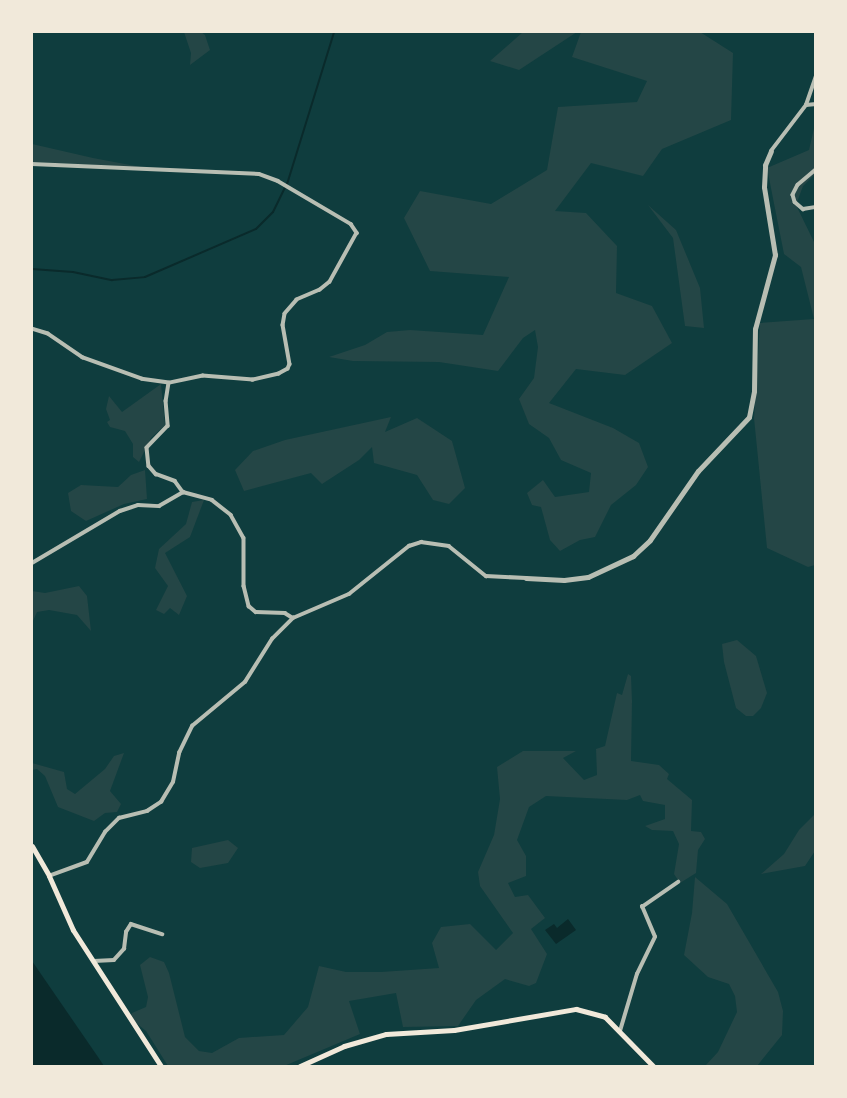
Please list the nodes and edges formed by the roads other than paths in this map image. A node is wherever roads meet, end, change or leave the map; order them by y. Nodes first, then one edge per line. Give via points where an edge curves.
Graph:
1 (816, 76) edge
2 (816, 104) edge
3 (806, 105) junction
4 (771, 151) joint
5 (32, 164) edge
6 (816, 170) edge
7 (816, 207) edge
8 (32, 329) edge
9 (169, 383) junction
10 (183, 492) junction
11 (32, 563) edge
12 (526, 578) joint
13 (293, 618) junction
14 (32, 846) edge
15 (49, 876) junction
16 (678, 882) dead end
17 (162, 934) dead end
18 (92, 961) junction
19 (620, 1031) junction
20 (161, 1066) edge
21 (300, 1066) edge
22 (653, 1066) edge

1 - 3 street
2 - 3 street
3 - 4 street
4 - 12 street via 764,187 775,255 755,329 749,416 698,471 650,540 633,556 588,577
5 - 9 street via 258,174 351,224 356,233 330,282 298,300 285,314 288,369 253,380 203,376
6 - 7 street via 793,195 803,209
8 - 9 street via 48,334 83,358 142,379
9 - 10 street via 168,426 147,448 146,460 152,471 175,481
10 - 11 street via 159,506 120,510
10 - 13 street via 212,500 240,526 244,586 251,610
12 - 13 street via 486,576 449,546 421,542 409,545 349,594
13 - 15 street via 272,639 245,681 192,726 179,753 173,782 161,802 147,811 119,817 87,862
14 - 15 main road
15 - 18 main road
16 - 19 street via 642,907 654,942 638,974
17 - 18 street via 131,925 124,949 114,960
18 - 20 main road
19 - 21 main road via 605,1017 576,1009 454,1030 386,1034
19 - 22 main road

